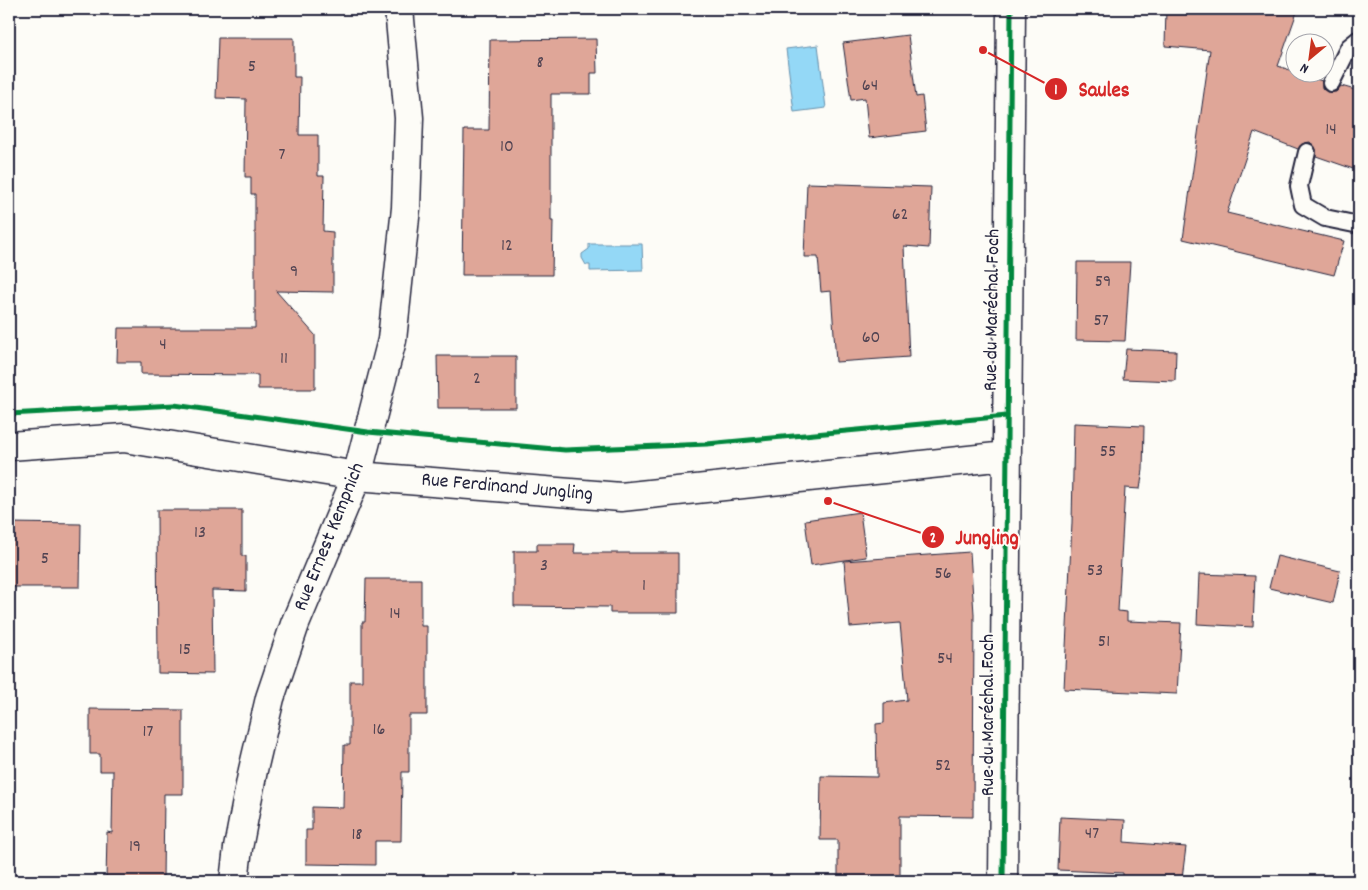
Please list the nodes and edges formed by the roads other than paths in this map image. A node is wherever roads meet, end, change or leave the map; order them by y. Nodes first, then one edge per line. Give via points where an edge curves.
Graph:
1 (399, 9) edge
2 (1011, 9) edge
3 (1359, 39) edge
4 (1331, 83) dead end
5 (1307, 152) dead end
6 (1359, 224) edge
7 (9, 446) edge
8 (1006, 456) junction
9 (357, 476) junction
10 (234, 881) edge
11 (1003, 881) edge

1 - 9 street, Rue Ernest Kempnich via 409,118 406,208 392,340
2 - 8 street, Rue du Maréchal Foch
3 - 4 lane via 1349,47
5 - 6 lane via 1299,186 1303,205 1325,218
7 - 9 street, Rue Ferdinand Jungling via 124,438
8 - 9 street, Rue Ferdinand Jungling via 621,497
8 - 11 street, Rue du Maréchal Foch
9 - 10 street, Rue Ernest Kempnich via 294,624 270,698 253,770

